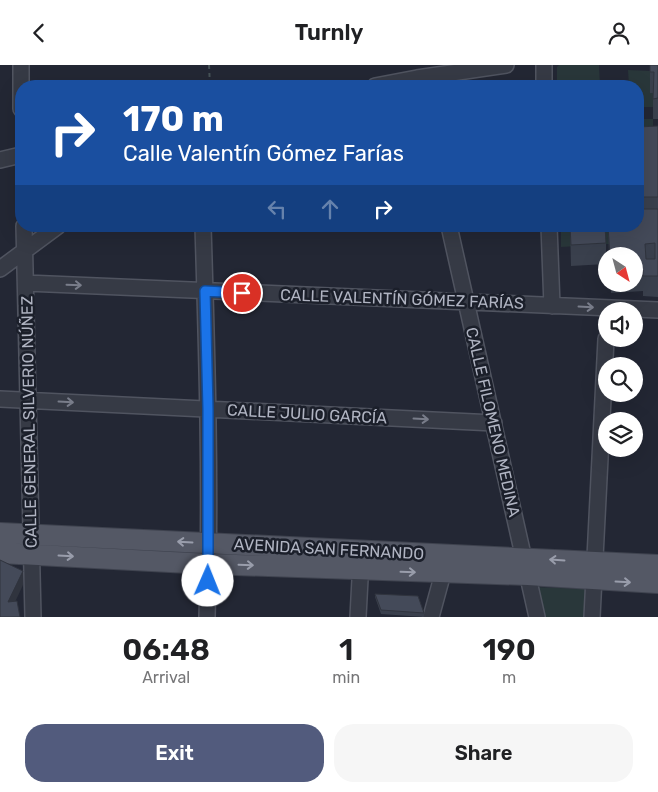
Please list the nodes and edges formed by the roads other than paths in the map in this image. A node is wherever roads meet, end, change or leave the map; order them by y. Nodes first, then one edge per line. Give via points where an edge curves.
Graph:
1 (21, 65) edge
2 (506, 65) edge
3 (544, 65) edge
4 (417, 76) edge
5 (21, 80) edge
6 (400, 80) edge
7 (544, 80) edge
8 (15, 156) edge
9 (0, 160) edge
10 (24, 232) edge
11 (50, 232) edge
12 (203, 232) edge
13 (450, 232) edge
14 (550, 232) edge
15 (24, 251) junction
16 (0, 269) edge
17 (26, 283) junction
18 (205, 291) junction
19 (466, 302) junction
20 (552, 306) junction
21 (598, 309) edge
22 (643, 310) edge
23 (658, 310) edge
24 (606, 347) edge
25 (0, 399) edge
26 (29, 400) junction
27 (208, 409) junction
28 (494, 423) junction
29 (0, 533) edge
30 (32, 535) junction
31 (208, 543) junction
32 (0, 553) edge
33 (33, 555) junction
34 (361, 560) junction
35 (208, 564) junction
36 (658, 565) edge
37 (526, 567) junction
38 (594, 571) junction
39 (443, 573) junction
40 (658, 583) edge
41 (33, 617) edge
42 (207, 617) edge
43 (358, 617) edge
44 (431, 617) edge
45 (537, 617) edge
46 (592, 617) edge

1 - 5 street
2 - 4 street
3 - 7 street
4 - 6 street
8 - 9 street
10 - 15 street, CALLE GENERAL SILVERIO NÚÑEZ
11 - 15 street
12 - 18 street
13 - 19 street, CALLE FILOMENO MEDINA
14 - 20 street
15 - 16 street
15 - 17 street, CALLE GENERAL SILVERIO NÚÑEZ
17 -> 18 street, CALLE VALENTÍN GÓMEZ FARÍAS
17 - 26 street, CALLE GENERAL SILVERIO NÚÑEZ
18 - 19 street, CALLE VALENTÍN GÓMEZ FARÍAS
18 - 27 street
19 - 20 street, CALLE VALENTÍN GÓMEZ FARÍAS
19 - 28 street, CALLE FILOMENO MEDINA
20 -> 21 street, CALLE VALENTÍN GÓMEZ FARÍAS
22 - 23 street, CALLE VALENTÍN GÓMEZ FARÍAS
24 - 38 street
25 - 26 street, CALLE JULIO GARCÍA
26 -> 27 street, CALLE JULIO GARCÍA
26 - 30 street, CALLE GENERAL SILVERIO NÚÑEZ
27 -> 28 street, CALLE JULIO GARCÍA
27 - 31 street
28 - 37 street, CALLE FILOMENO MEDINA
29 - 30 main road, AVENIDA SAN FERNANDO
31 -> 30 main road, AVENIDA SAN FERNANDO
30 - 33 street, CALLE GENERAL SILVERIO NÚÑEZ
31 - 34 main road, AVENIDA SAN FERNANDO
31 - 35 street
32 - 33 main road, AVENIDA SAN FERNANDO
33 -> 35 main road, AVENIDA SAN FERNANDO
33 - 41 street, CALLE GENERAL SILVERIO NÚÑEZ
35 -> 34 main road, AVENIDA SAN FERNANDO
34 - 37 main road, AVENIDA SAN FERNANDO
34 -> 39 main road, AVENIDA SAN FERNANDO
34 - 43 street
35 - 42 street
36 - 38 main road, AVENIDA SAN FERNANDO
37 - 38 main road, AVENIDA SAN FERNANDO
37 - 39 main road, AVENIDA SAN FERNANDO
37 - 45 street, CALLE FILOMENO MEDINA
38 -> 40 main road, AVENIDA SAN FERNANDO
38 - 46 street
39 - 44 street

